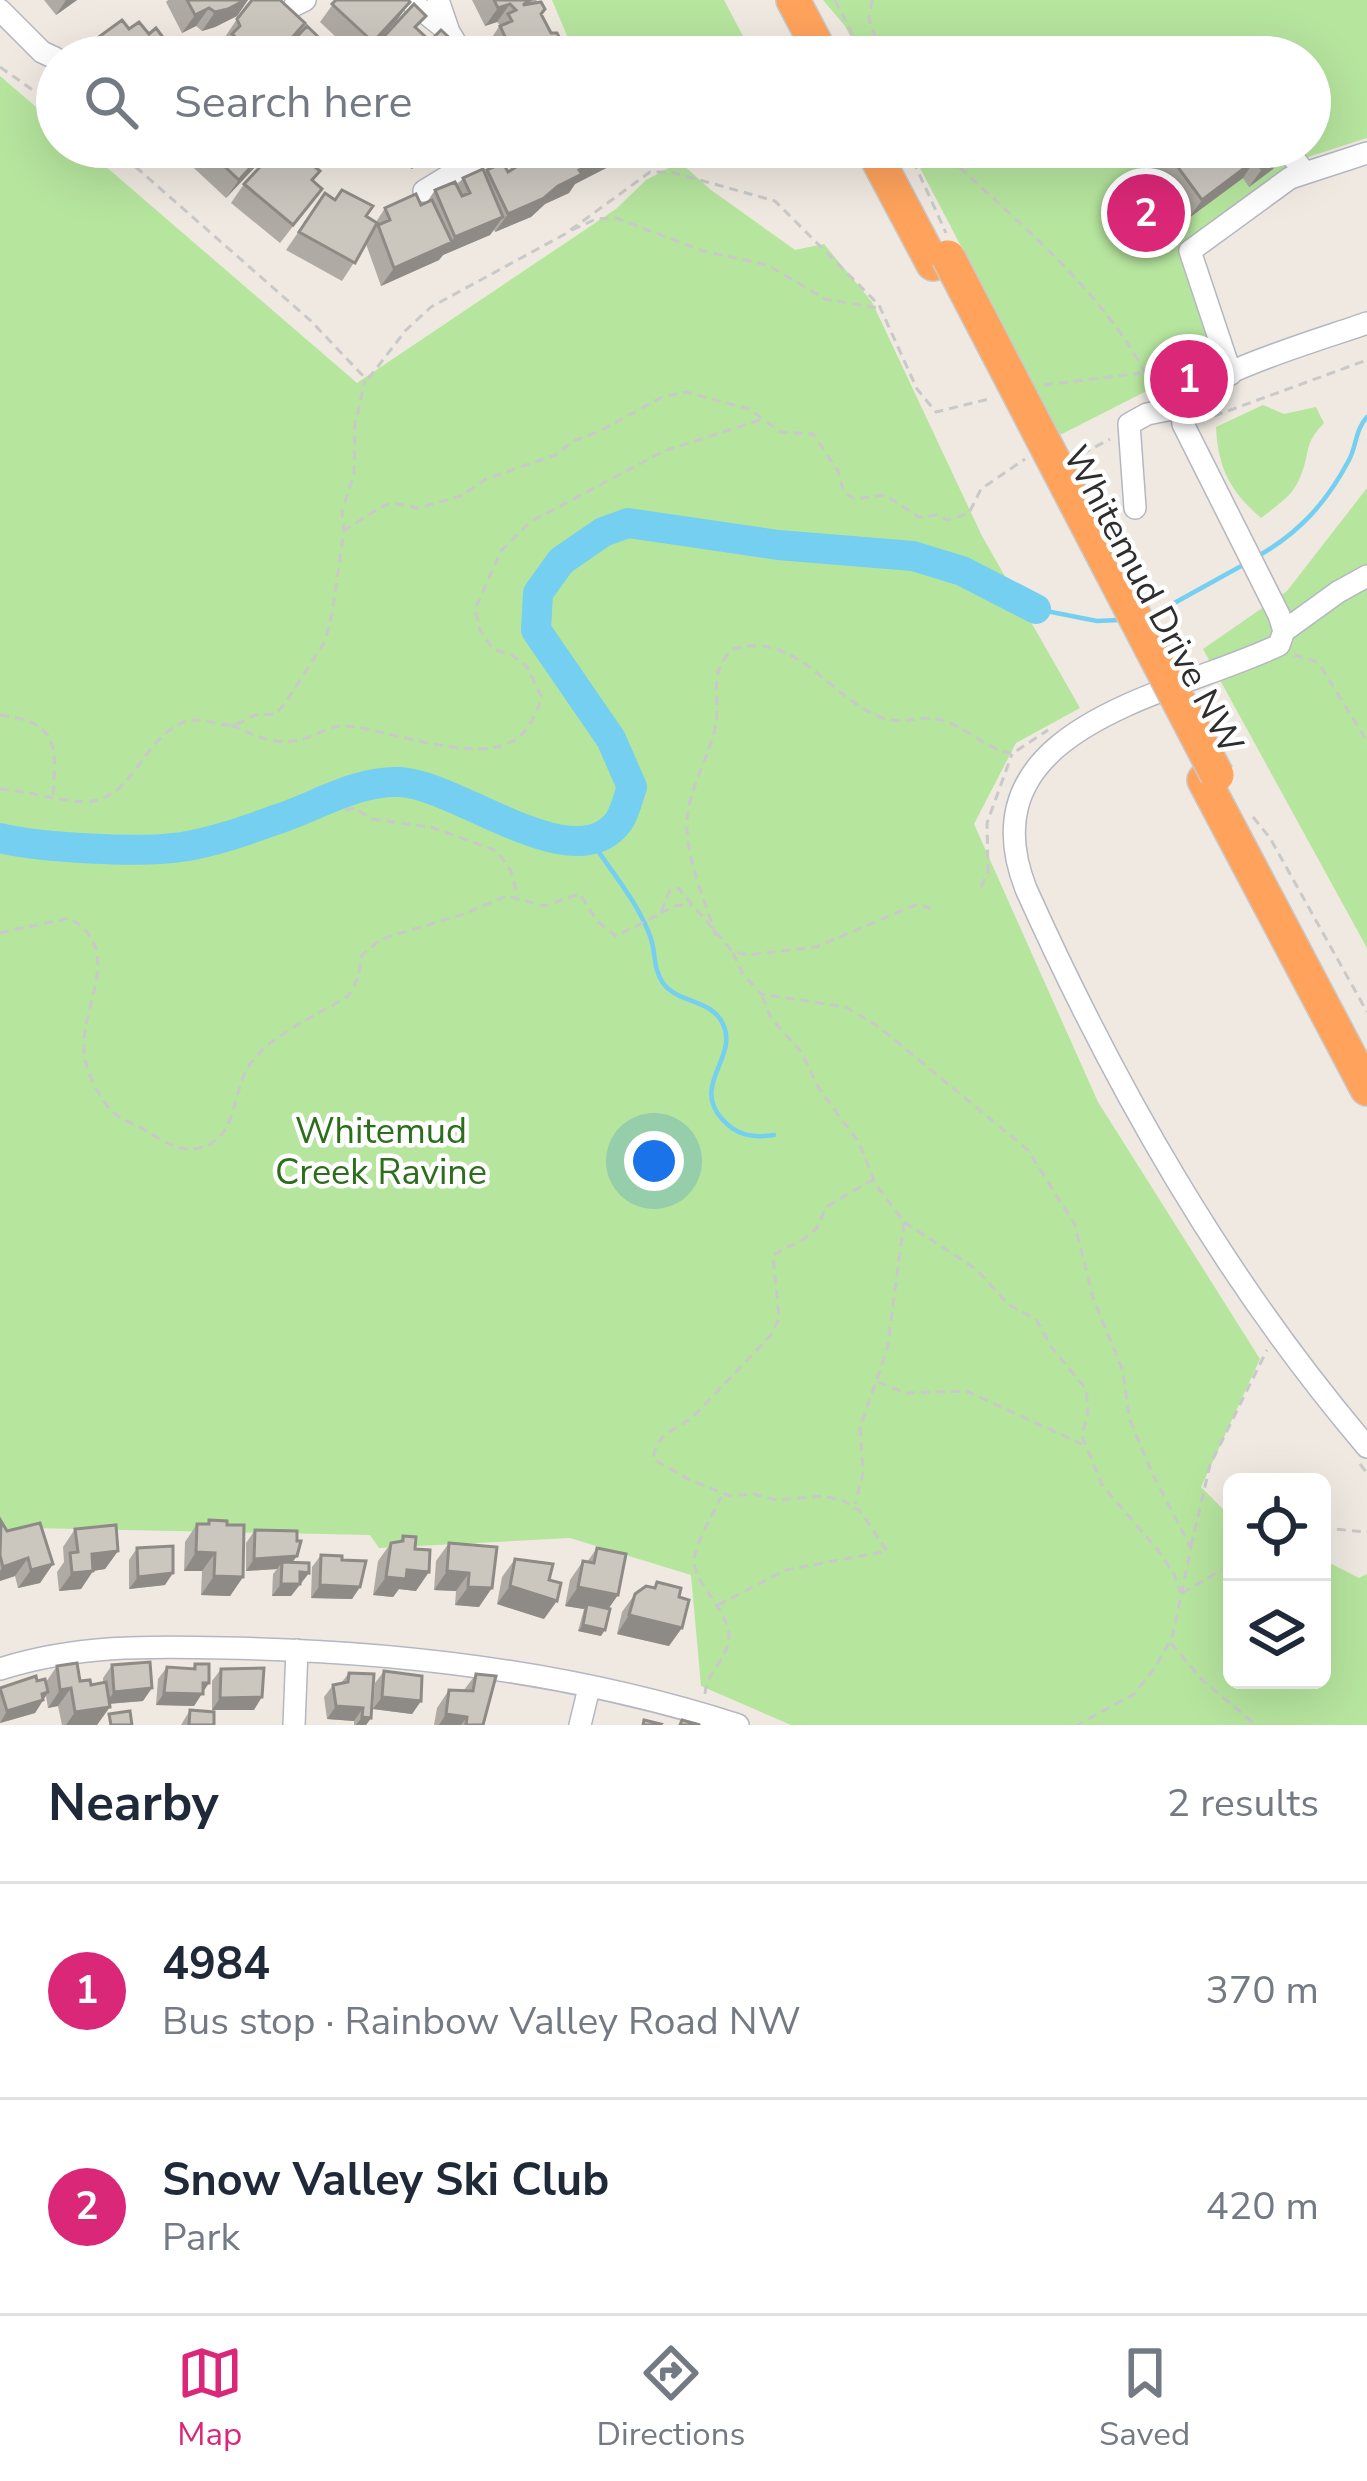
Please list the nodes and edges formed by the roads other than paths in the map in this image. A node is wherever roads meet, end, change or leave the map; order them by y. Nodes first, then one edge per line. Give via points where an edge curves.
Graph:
1 (410, 0) edge
2 (438, 0) edge
3 (793, 0) edge
4 (814, 0) edge
5 (0, 10) edge
6 (449, 32) junction
7 (451, 36) edge
8 (812, 36) edge
9 (832, 36) edge
10 (36, 46) edge
11 (1367, 153) edge
12 (1331, 165) edge
13 (462, 168) edge
14 (885, 168) edge
15 (902, 168) edge
16 (1301, 168) edge
17 (1320, 168) edge
18 (1305, 173) junction
19 (424, 191) dead end
20 (944, 253) junction
21 (1367, 323) edge
22 (1231, 374) junction
23 (1183, 407) junction
24 (1135, 508) dead end
25 (1359, 580) edge
26 (1367, 602) edge
27 (1281, 623) junction
28 (1210, 777) junction
29 (1367, 1059) edge
30 (1367, 1089) edge
31 (1367, 1448) edge
32 (297, 1650) junction
33 (0, 1669) edge
34 (590, 1688) junction
35 (294, 1725) edge
36 (580, 1725) edge
37 (738, 1725) edge

1 - 6 street
2 - 6 street
3 - 8 highway
4 - 9 highway
5 - 10 street
6 - 7 street
11 - 12 street
13 - 19 street
14 - 20 highway, Whitemud Drive NW
15 - 20 highway, Whitemud Drive NW
16 - 18 street
17 - 18 street
18 - 22 street via 1190,251
20 - 28 highway, Whitemud Drive NW, bridge
21 - 22 street
22 - 23 street
23 - 24 street via 1129,424
23 - 27 street via 1183,424
25 - 26 street
25 - 27 street
27 - 31 street via 1279,645 1062,741 1028,778 1013,829 1026,889 1156,1149 1277,1333
28 - 29 highway, Whitemud Drive NW
28 - 30 highway, Whitemud Drive NW
32 - 33 street via 98,1647
32 - 34 street via 450,1663
32 - 35 street
34 - 36 street
34 - 37 street

